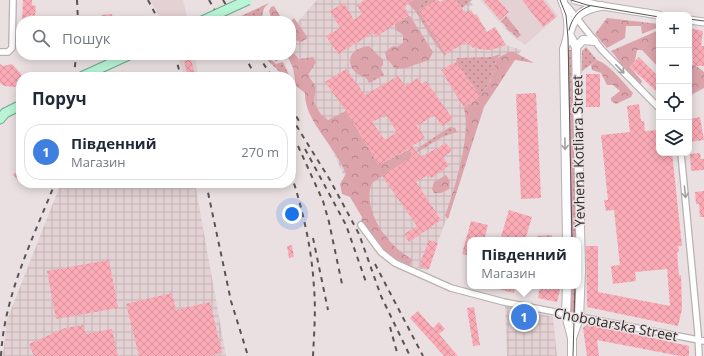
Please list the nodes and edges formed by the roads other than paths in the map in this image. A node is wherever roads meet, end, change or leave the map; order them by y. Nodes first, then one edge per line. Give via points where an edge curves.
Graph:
1 (13, 0) edge
2 (248, 0) edge
3 (562, 0) edge
4 (575, 0) edge
5 (601, 6) junction
6 (656, 15) edge
7 (213, 16) edge
8 (576, 18) junction
9 (692, 20) edge
10 (704, 22) edge
11 (570, 35) junction
12 (594, 41) junction
13 (576, 47) junction
14 (0, 52) edge
15 (118, 60) edge
16 (92, 72) edge
17 (656, 105) edge
18 (16, 108) edge
19 (1, 116) edge
20 (681, 156) edge
21 (361, 225) dead end
22 (567, 237) edge
23 (580, 237) edge
24 (567, 289) edge
25 (580, 289) edge
26 (566, 315) junction
27 (579, 318) junction
28 (572, 338) junction
29 (701, 340) edge
30 (572, 356) edge
31 (699, 356) edge

1 - 14 street via 12,48 8,52
2 - 7 main road, bridge
3 - 8 street
3 - 11 main road, Yevhena Kotliara Street via 567,12
4 - 5 street
5 - 6 street
5 - 8 main road via 585,10
8 - 11 main road
8 - 12 street
9 - 10 street
11 - 13 main road, Yevhena Kotliara Street
11 -> 22 main road, Yevhena Kotliara Street via 564,49
12 - 13 main road via 583,40
12 -> 17 street
13 - 23 main road, Yevhena Kotliara Street
15 - 16 main road
18 - 19 main road
20 -> 29 street
21 - 26 street, Chobotarska Street via 381,252 395,263 452,288
24 - 26 main road, Yevhena Kotliara Street
25 - 27 main road, Yevhena Kotliara Street
26 - 27 street, Chobotarska Street
26 - 28 main road, Yevhena Kotliara Street
27 - 28 main road, Yevhena Kotliara Street
27 - 29 street, Chobotarska Street
28 - 30 main road, Yevhena Kotliara Street
29 - 31 street

